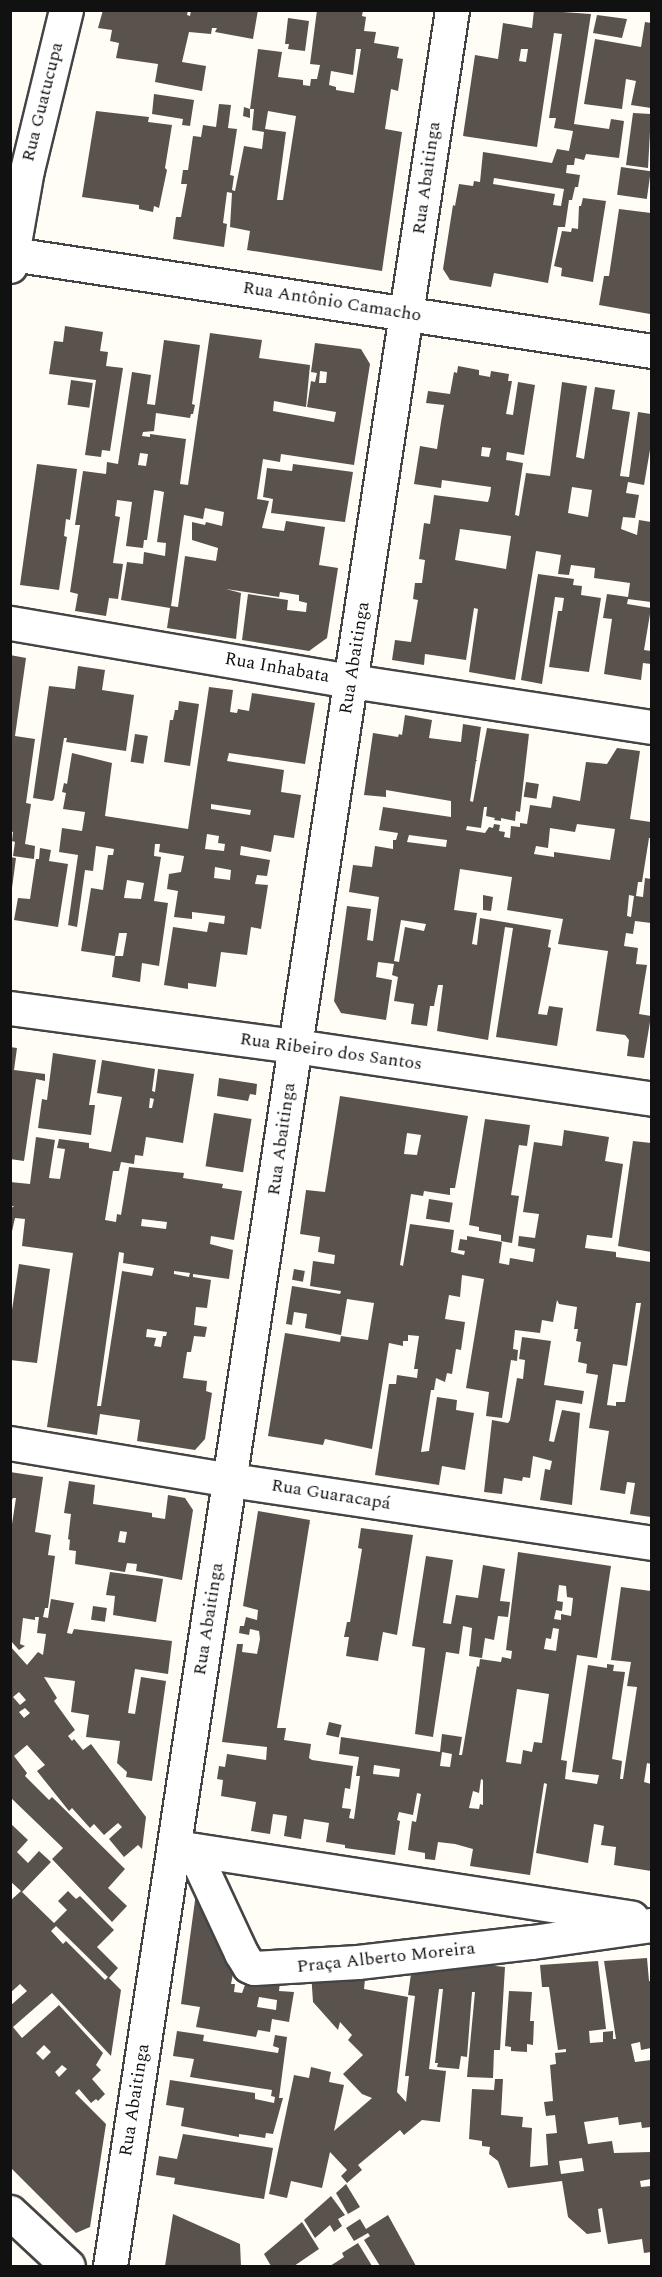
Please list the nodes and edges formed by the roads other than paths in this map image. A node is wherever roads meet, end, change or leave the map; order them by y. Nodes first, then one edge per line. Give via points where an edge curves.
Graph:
1 (66, 10) edge
2 (452, 10) edge
3 (11, 260) edge
4 (407, 313) junction
5 (651, 351) edge
6 (10, 623) edge
7 (351, 681) junction
8 (651, 726) edge
9 (10, 1008) edge
10 (295, 1046) junction
11 (651, 1099) edge
12 (10, 1443) edge
13 (231, 1480) junction
14 (651, 1543) edge
15 (184, 1848) junction
16 (651, 1923) edge
17 (10, 2212) edge
18 (68, 2266) edge
19 (110, 2266) edge

1 - 3 street, Rua Guatucupa via 27,170
2 - 4 street, Rua Abaitinga
3 - 4 street, Rua Antônio Camacho
4 - 5 street, Rua Antônio Camacho
4 - 7 street, Rua Abaitinga
6 - 7 street, Rua Inhabata
7 - 8 street, Rua Inhabata
7 - 10 street, Rua Abaitinga
9 - 10 street, Rua Ribeiro dos Santos
10 - 11 street, Rua Ribeiro dos Santos
10 - 13 street, Rua Abaitinga
12 - 13 street, Rua Guaracapá
13 - 14 street, Rua Guaracapá
13 - 15 street, Rua Abaitinga
15 - 16 street, Praça Alberto Moreira
15 - 16 street, Praça Alberto Moreira via 241,1953 254,1968 358,1962 532,1942
15 - 19 street, Rua Abaitinga
17 - 18 street

